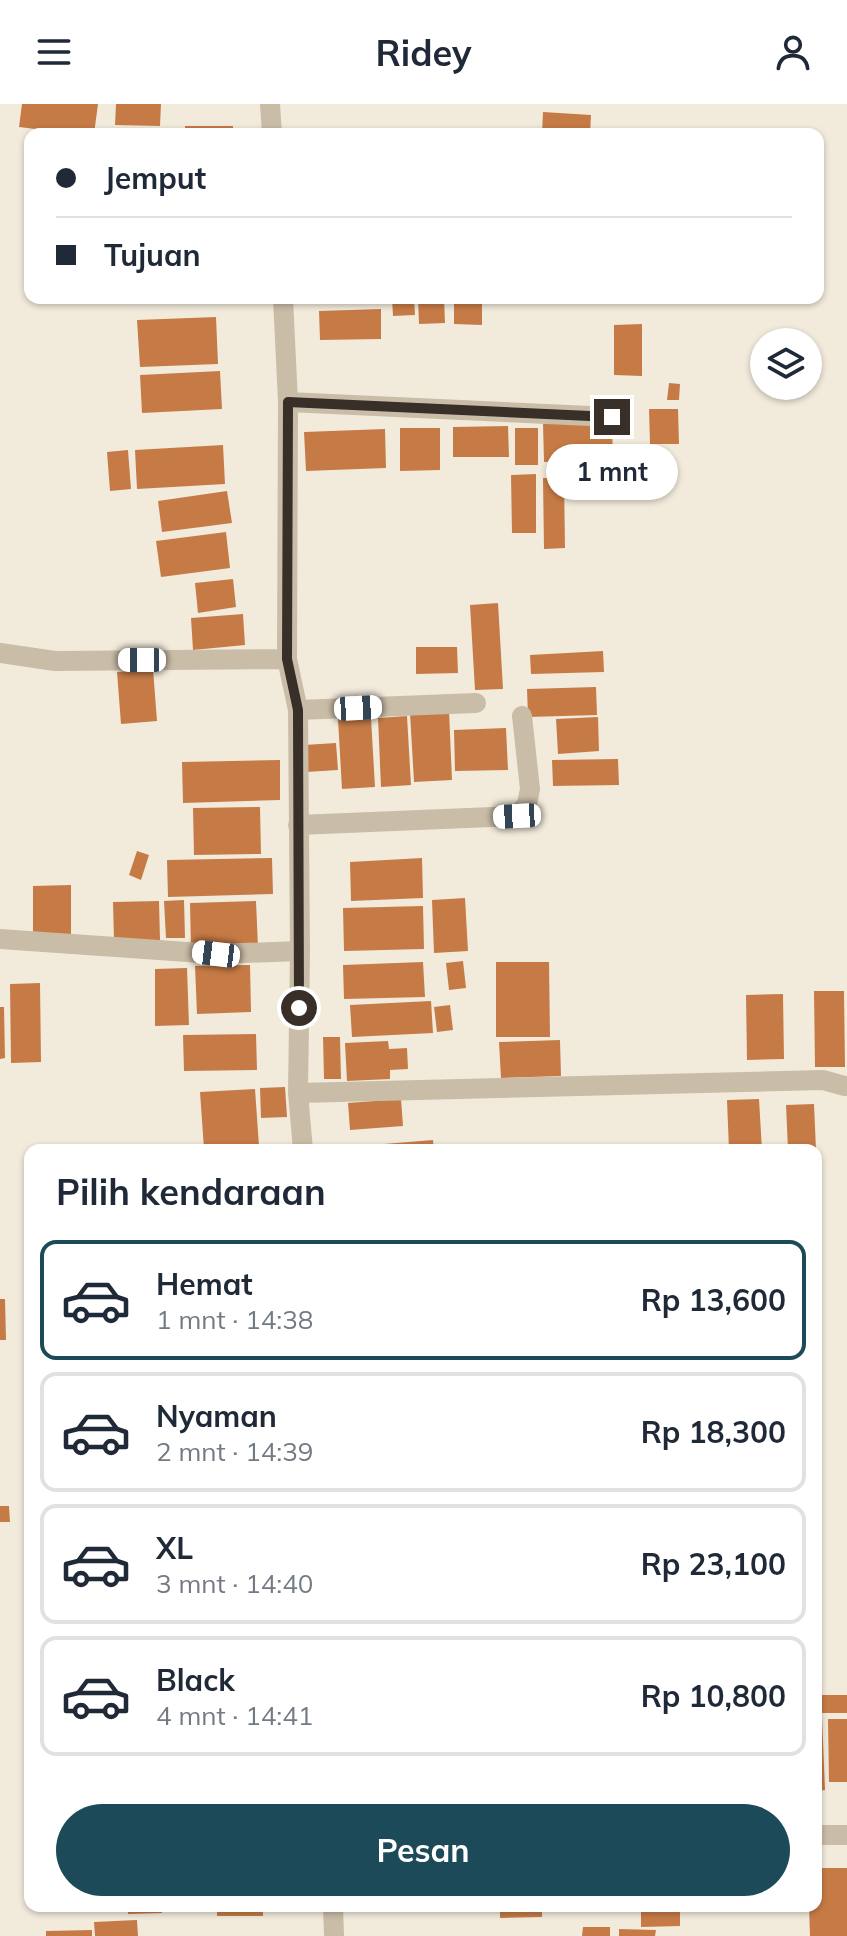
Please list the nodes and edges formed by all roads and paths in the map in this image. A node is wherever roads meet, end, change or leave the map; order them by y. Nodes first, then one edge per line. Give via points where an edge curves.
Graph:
1 (270, 104) edge
2 (272, 128) edge
3 (283, 304) edge
4 (288, 402) junction
5 (612, 417) dead end
6 (0, 653) edge
7 (287, 659) junction
8 (476, 703) dead end
9 (298, 710) junction
10 (522, 716) dead end
11 (298, 825) junction
12 (0, 939) edge
13 (300, 951) junction
14 (845, 1086) edge
15 (298, 1093) junction
16 (302, 1144) edge
17 (822, 1835) edge
18 (847, 1835) edge
19 (333, 1912) edge
20 (334, 1936) edge

1 - 2 street
3 - 4 street
4 - 5 street
4 - 7 street
6 - 7 street via 55,661
7 - 9 street
8 - 9 street
9 - 11 street
10 - 11 street via 530,789 517,816
11 - 13 street
12 - 13 street via 216,954
13 - 15 street
14 - 15 street via 823,1080
15 - 16 street
17 - 18 street
19 - 20 street

